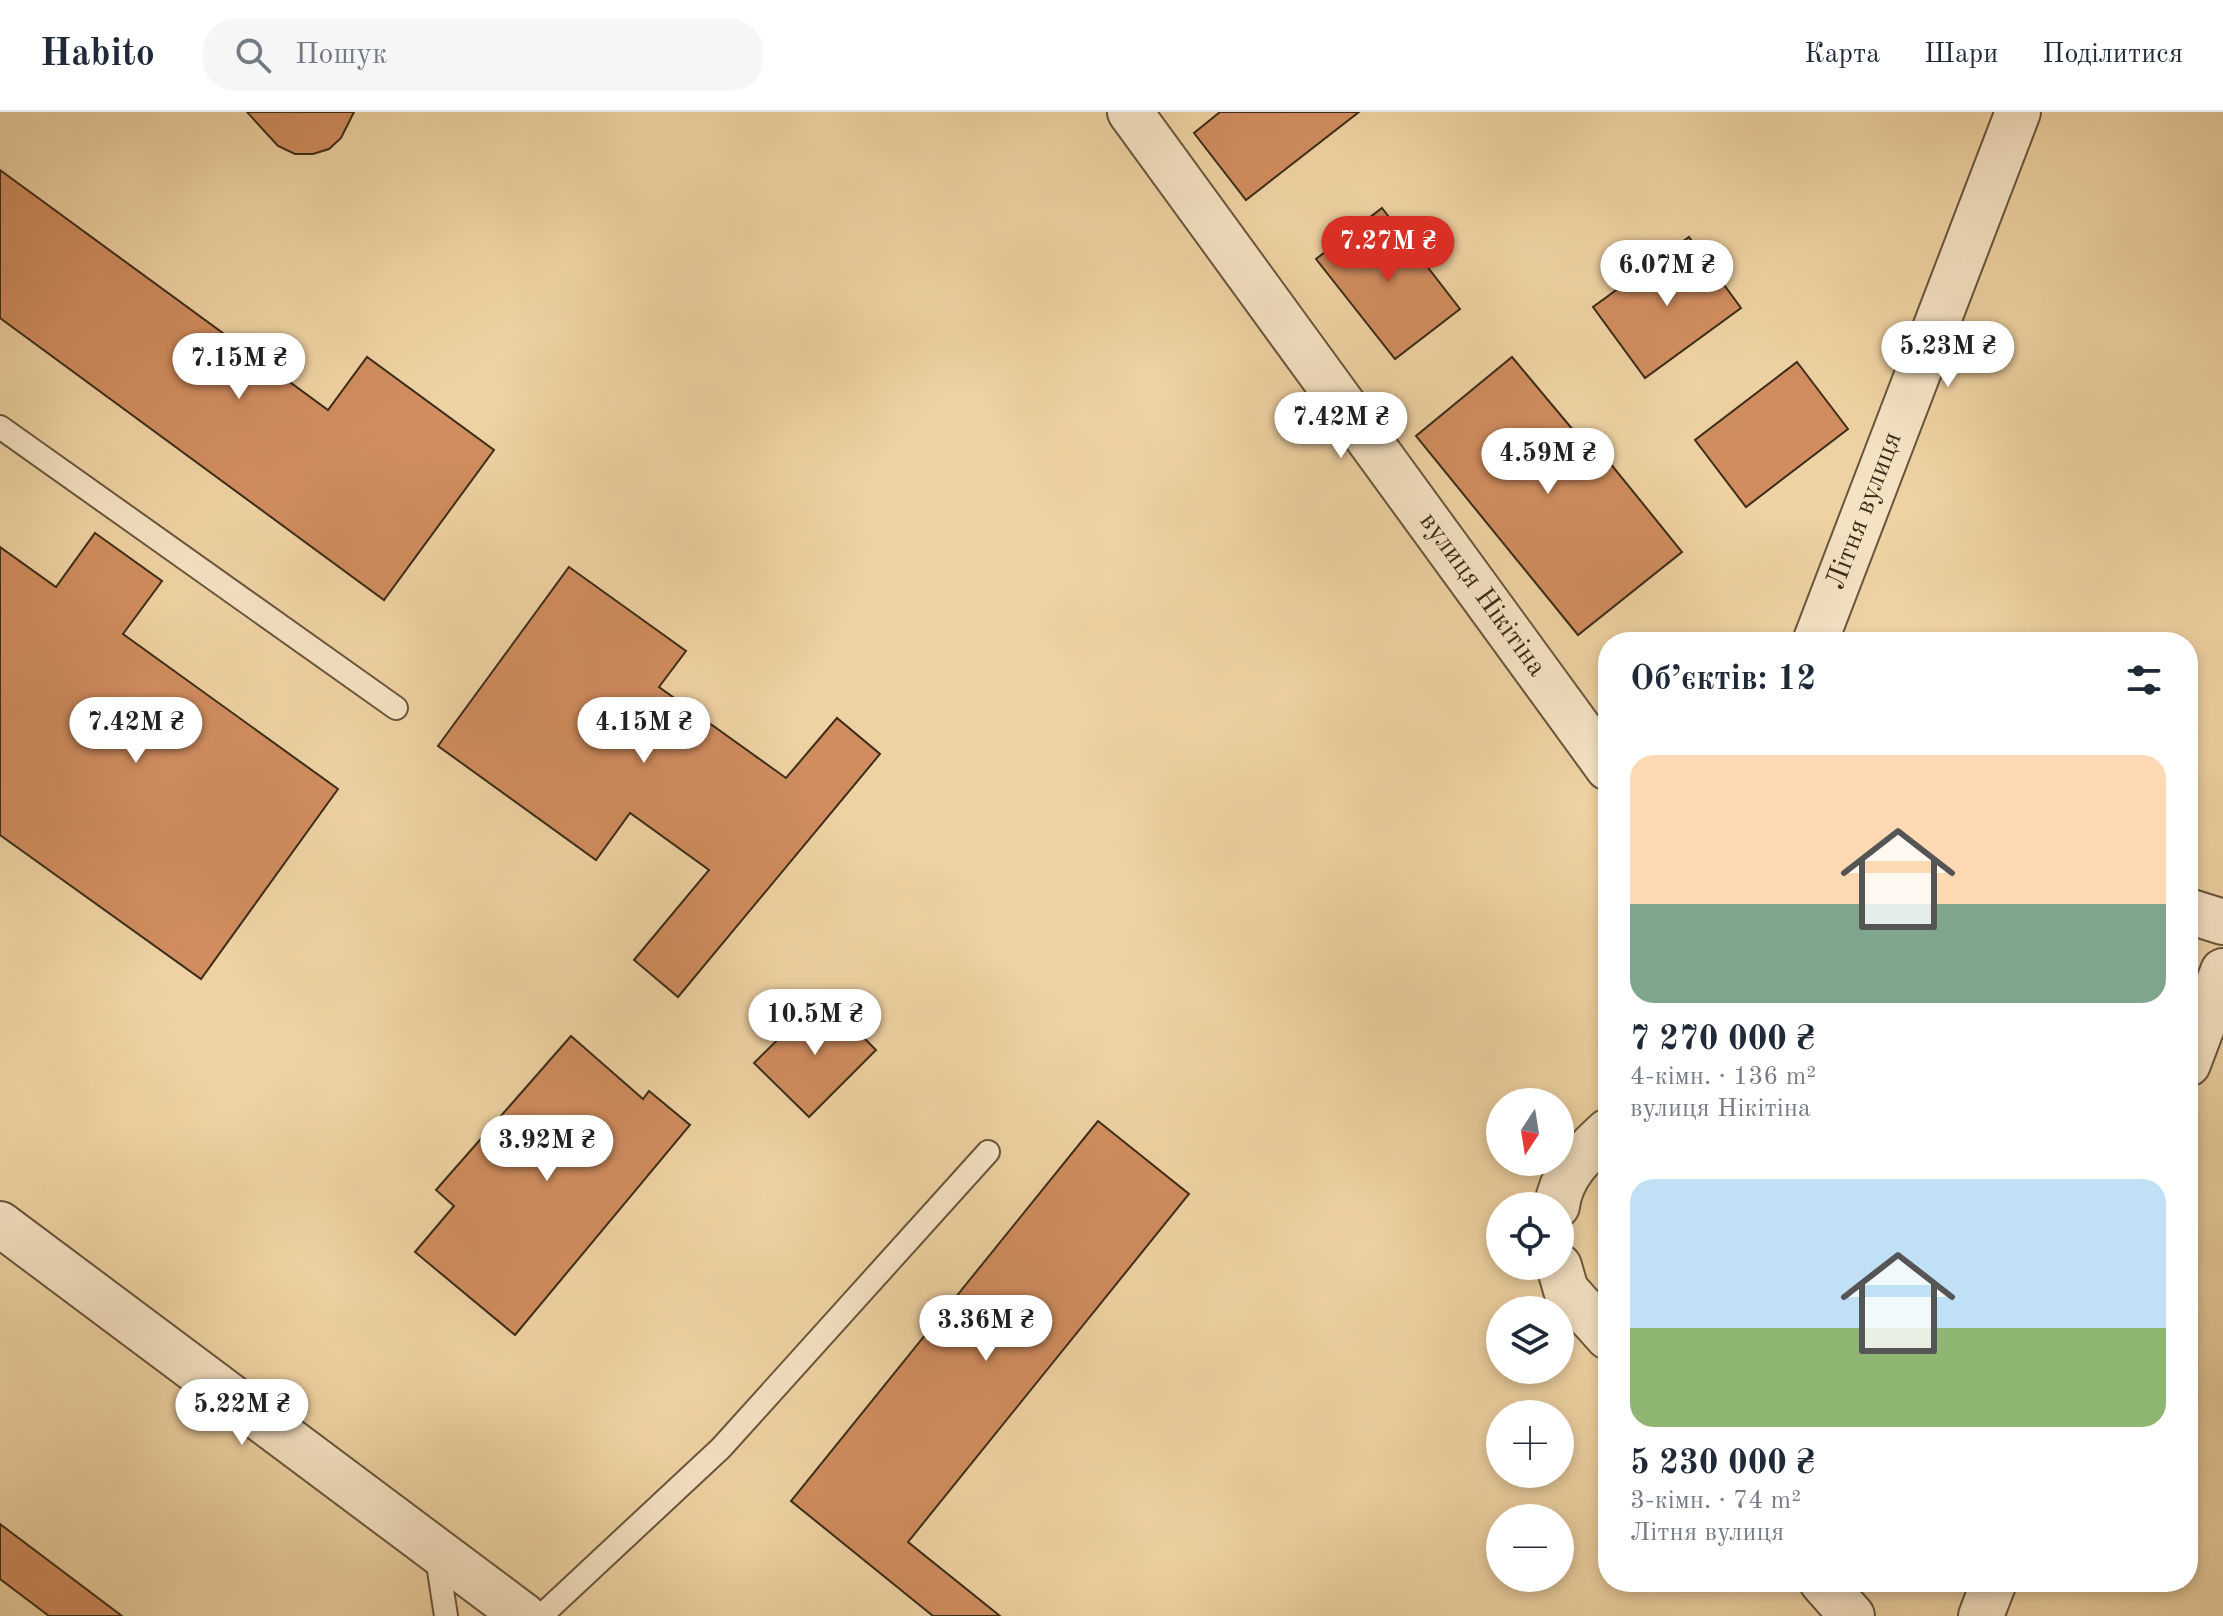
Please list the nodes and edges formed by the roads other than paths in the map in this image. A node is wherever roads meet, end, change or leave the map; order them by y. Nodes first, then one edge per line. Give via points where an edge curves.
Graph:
1 (1130, 112) edge
2 (2018, 112) edge
3 (0, 427) edge
4 (1819, 632) edge
5 (396, 708) dead end
6 (1598, 754) edge
7 (2198, 914) edge
8 (2223, 922) edge
9 (2223, 971) edge
10 (2198, 1037) edge
11 (1598, 1141) edge
12 (988, 1152) dead end
13 (1560, 1192) edge
14 (0, 1224) edge
15 (1563, 1280) edge
16 (1598, 1326) edge
17 (436, 1550) junction
18 (1831, 1592) edge
19 (1990, 1592) edge
20 (446, 1616) edge
21 (524, 1616) edge
22 (541, 1616) edge
23 (1852, 1616) edge
24 (1981, 1616) edge

1 - 6 street, вулиця Нікітіна
2 - 4 street, Літня вулиця
3 - 5 lane
7 - 8 street
9 - 10 street
11 - 13 street via 1573,1165
12 - 22 lane via 721,1448
14 - 17 street
15 - 16 street
17 - 20 lane
17 - 21 street
18 - 23 street
19 - 24 street

